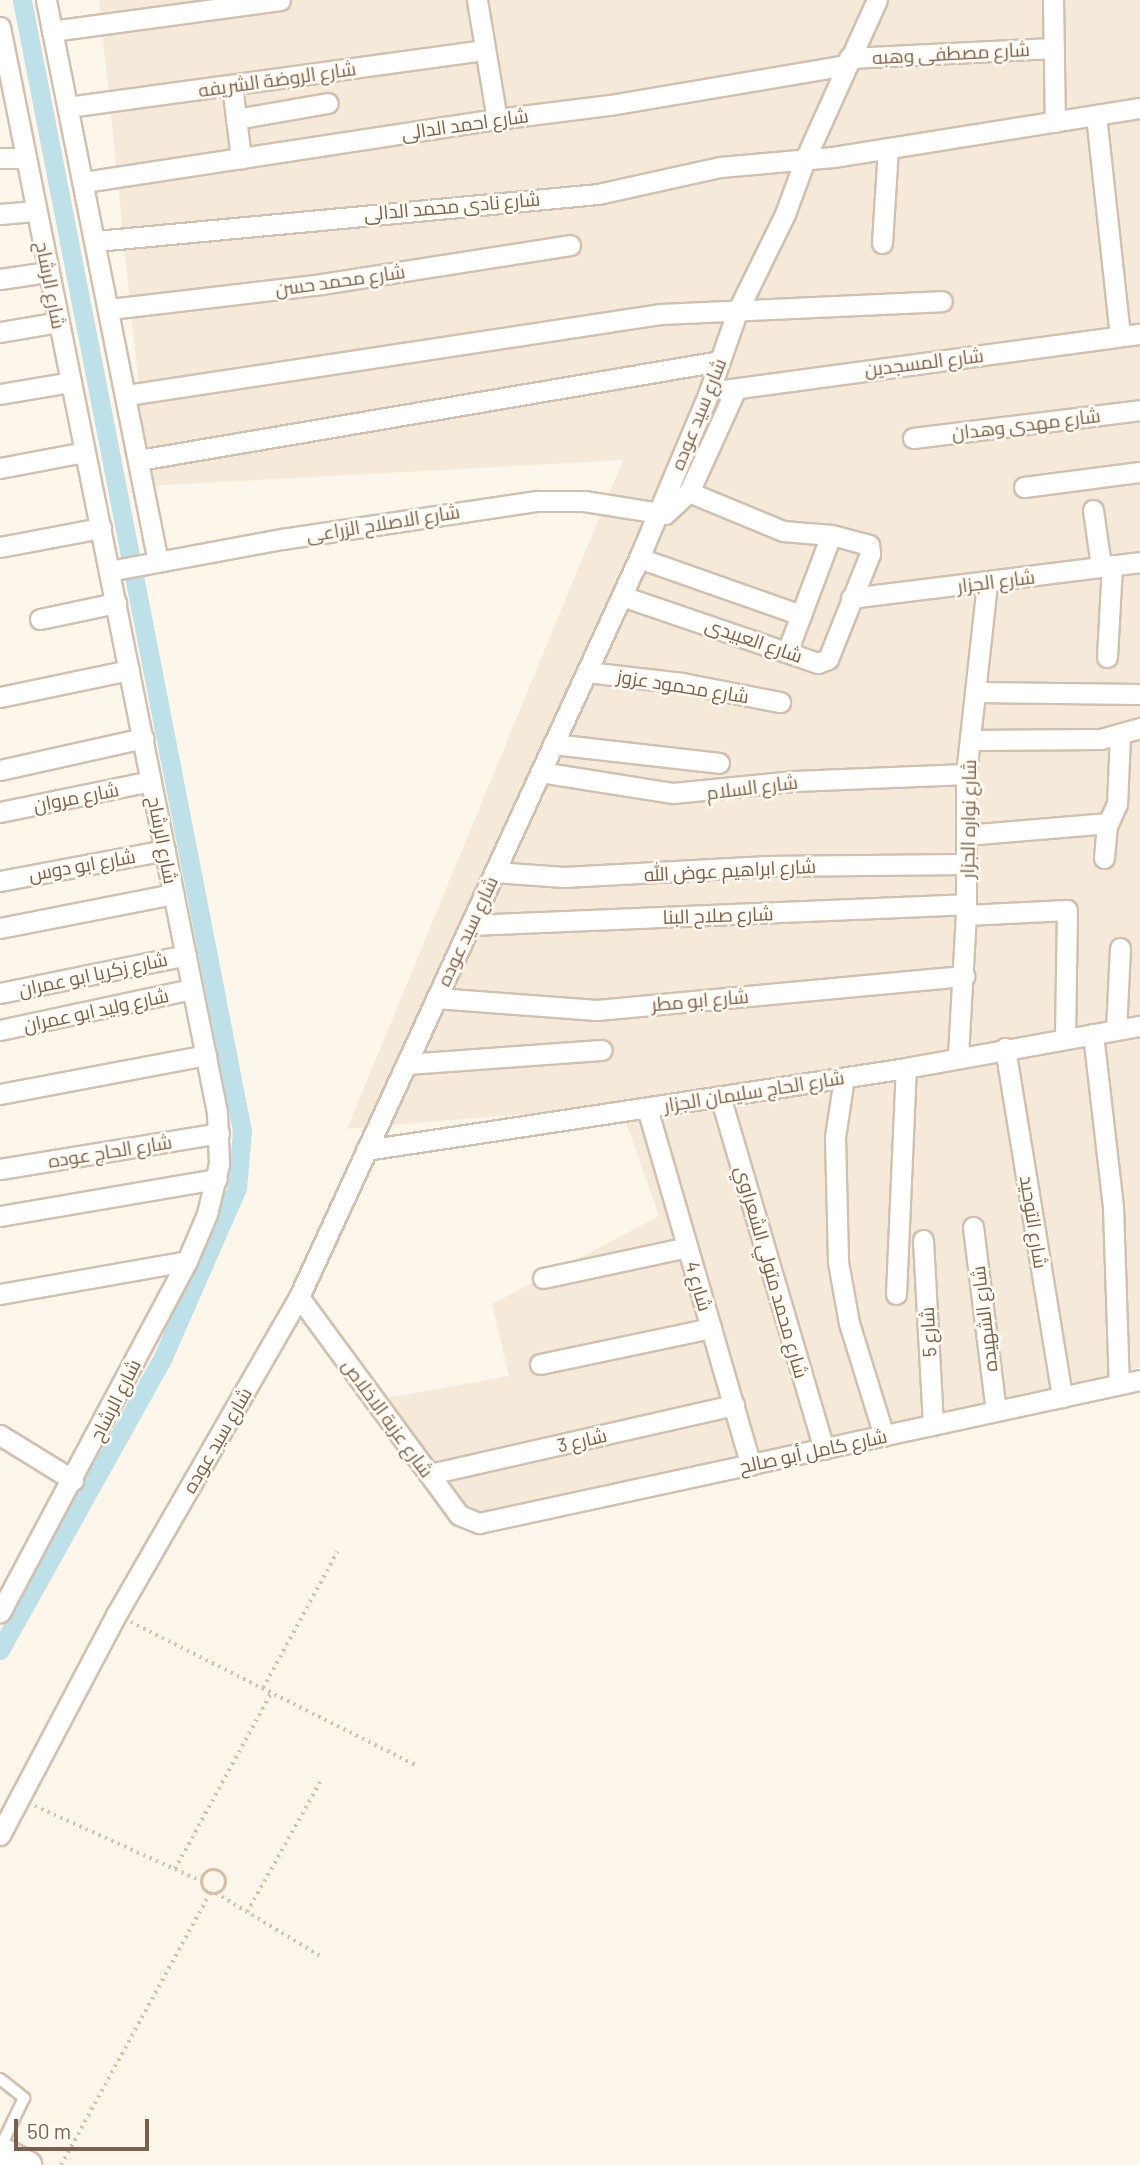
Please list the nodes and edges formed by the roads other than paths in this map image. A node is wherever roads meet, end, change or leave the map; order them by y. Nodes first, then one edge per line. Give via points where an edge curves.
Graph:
1 (46, 0) edge
2 (280, 0) edge
3 (477, 0) edge
4 (877, 0) edge
5 (1053, 0) edge
6 (0, 27) edge
7 (52, 31) junction
8 (1054, 48) junction
9 (485, 50) junction
10 (847, 62) junction
11 (232, 85) junction
12 (328, 103) dead end
13 (68, 107) junction
14 (1140, 108) edge
15 (1096, 115) junction
16 (496, 118) junction
17 (236, 119) junction
18 (1055, 122) junction
19 (888, 148) junction
20 (806, 157) junction
21 (0, 158) edge
22 (26, 158) junction
23 (241, 158) junction
24 (83, 182) junction
25 (36, 211) junction
26 (0, 214) edge
27 (96, 241) junction
28 (882, 243) dead end
29 (570, 245) dead end
30 (48, 272) junction
31 (0, 279) edge
32 (942, 301) dead end
33 (110, 309) junction
34 (737, 312) junction
35 (59, 323) junction
36 (0, 332) edge
37 (1140, 334) edge
38 (1120, 336) junction
39 (720, 361) junction
40 (71, 382) junction
41 (736, 389) junction
42 (709, 393) junction
43 (0, 394) edge
44 (127, 396) junction
45 (1140, 410) edge
46 (913, 439) dead end
47 (85, 452) junction
48 (139, 460) junction
49 (0, 468) edge
50 (1140, 472) edge
51 (1024, 486) dead end
52 (689, 492) junction
53 (1093, 510) dead end
54 (657, 516) junction
55 (101, 528) junction
56 (831, 535) junction
57 (0, 547) edge
58 (639, 558) junction
59 (158, 562) junction
60 (1140, 562) edge
61 (1106, 566) junction
62 (109, 572) junction
63 (987, 583) junction
64 (622, 596) junction
65 (851, 598) junction
66 (116, 603) junction
67 (801, 615) junction
68 (40, 619) dead end
69 (787, 652) junction
70 (1107, 657) dead end
71 (129, 670) junction
72 (587, 672) junction
73 (975, 692) junction
74 (1140, 694) edge
75 (0, 697) edge
76 (780, 702) dead end
77 (1140, 728) edge
78 (1120, 736) junction
79 (143, 738) junction
80 (970, 740) junction
81 (554, 744) junction
82 (719, 763) dead end
83 (0, 770) edge
84 (540, 772) junction
85 (966, 774) junction
86 (151, 781) junction
87 (0, 812) edge
88 (1108, 822) junction
89 (966, 835) junction
90 (165, 850) junction
91 (1104, 859) dead end
92 (966, 863) junction
93 (494, 872) junction
94 (0, 881) edge
95 (174, 894) junction
96 (966, 909) junction
97 (470, 925) junction
98 (0, 928) edge
99 (1120, 948) dead end
100 (186, 955) junction
101 (964, 976) junction
102 (192, 989) junction
103 (0, 993) edge
104 (436, 998) junction
105 (1140, 1026) edge
106 (0, 1030) edge
107 (1116, 1030) junction
108 (1093, 1034) junction
109 (1065, 1038) junction
110 (1006, 1048) junction
111 (602, 1050) dead end
112 (206, 1055) junction
113 (958, 1056) junction
114 (406, 1064) junction
115 (906, 1068) junction
116 (844, 1077) junction
117 (0, 1094) edge
118 (720, 1096) junction
119 (647, 1108) junction
120 (219, 1133) junction
121 (366, 1150) junction
122 (0, 1169) edge
123 (216, 1179) junction
124 (0, 1216) edge
125 (973, 1227) dead end
126 (923, 1240) dead end
127 (687, 1247) junction
128 (187, 1261) junction
129 (543, 1278) dead end
130 (0, 1294) edge
131 (895, 1294) dead end
132 (299, 1297) junction
133 (711, 1328) junction
134 (540, 1364) dead end
135 (1140, 1380) edge
136 (1119, 1384) junction
137 (1062, 1397) junction
138 (734, 1405) junction
139 (996, 1411) junction
140 (933, 1425) junction
141 (0, 1435) edge
142 (884, 1436) junction
143 (824, 1448) junction
144 (751, 1465) junction
145 (429, 1474) junction
146 (74, 1480) junction
147 (486, 1522) joint
148 (0, 1612) edge
149 (0, 1835) edge
150 (0, 2080) edge
151 (0, 2149) edge
152 (28, 2165) edge

1 - 7 street
2 - 7 street
3 - 9 street
4 - 10 street, شارع سيد عوده
5 - 8 street
6 - 22 street, شارع الرشاح
7 - 13 street
8 - 10 street, شارع مصطفى وهبه
8 - 18 street
9 - 11 street, شارع الروضة الشريفه
9 - 16 street
10 - 16 street, شارع احمد الدالى via 610,106
10 - 20 street, شارع سيد عوده
11 - 13 street, شارع الروضة الشريفه
11 - 17 street
12 - 17 street
13 - 24 street
14 - 15 street, شارع نادى محمد الدالى
15 - 18 street, شارع نادى محمد الدالى
15 - 38 street
16 - 23 street, شارع احمد الدالى
17 - 23 street
18 - 19 street, شارع نادى محمد الدالى
19 - 20 street, شارع نادى محمد الدالى
19 - 28 street
20 - 27 street, شارع نادى محمد الدالى via 720,167 598,194
20 - 34 street, شارع سيد عوده via 785,214
21 - 22 street
22 - 25 street, شارع الرشاح
23 - 24 street, شارع احمد الدالى
24 - 27 street
25 - 26 street
25 - 30 street, شارع الرشاح
27 - 33 street
29 - 33 street, شارع محمد حسن via 322,284
30 - 31 street
30 - 35 street, شارع الرشاح
32 - 34 street
33 - 44 street
34 - 39 street, شارع سيد عوده
34 - 44 street via 660,314
35 - 36 street
35 - 40 street, شارع الرشاح
37 - 38 street, شارع المسجدين
38 - 41 street, شارع المسجدين
39 - 42 street, شارع سيد عوده
39 - 48 street
40 - 43 street
40 - 47 street, شارع الرشاح
41 - 42 street, شارع المسجدين
41 - 52 street
42 - 54 street, شارع سيد عوده
44 - 48 street
45 - 46 street, شارع مهدى وهدان
47 - 49 street
47 - 55 street, شارع الرشاح
48 - 59 street
50 - 51 street
52 - 54 street via 673,510
52 - 56 street, شارع العبيدى via 776,528
53 - 61 street
54 - 58 street, شارع سيد عوده
54 - 59 street, شارع الاصلاح الزراعى via 595,502 537,501
55 - 57 street
55 - 62 street, شارع الرشاح
56 - 65 street, شارع العبيدى via 871,548
56 - 67 street
58 - 64 street, شارع سيد عوده
58 - 67 street
59 - 62 street, شارع الاصلاح الزراعى
60 - 61 street, شارع الجزار
61 - 63 street, شارع الجزار
61 - 70 street
62 - 66 street, شارع الرشاح
63 - 65 street, شارع الجزار
63 - 73 street, شارع نواره الجزار
64 - 69 street, شارع العبيدى
64 - 72 street, شارع سيد عوده
65 - 69 street, شارع العبيدى via 826,661
66 - 68 street
66 - 71 street, شارع الرشاح
67 - 69 street
71 - 75 street
71 - 79 street, شارع الرشاح
72 - 76 street, شارع محمود عزوز via 682,683
72 - 81 street, شارع سيد عوده
73 - 74 street
73 - 80 street, شارع نواره الجزار
77 - 78 street
78 - 80 street
78 - 88 street via 1117,804
79 - 83 street
79 - 86 street, شارع الرشاح
80 - 85 street, شارع نواره الجزار
81 - 82 street
81 - 84 street, شارع سيد عوده
84 - 85 street, شارع السلام via 673,793 794,781
84 - 93 street, شارع سيد عوده
85 - 89 street, شارع نواره الجزار
86 - 87 street, شارع مروان
86 - 90 street, شارع الرشاح
88 - 89 street
88 - 91 street
89 - 92 street, شارع نواره الجزار
90 - 94 street, شارع ابو دوس
90 - 95 street, شارع الرشاح
92 - 93 street, شارع ابراهيم عوض الله via 764,866 564,877
92 - 96 street, شارع نواره الجزار
93 - 97 street, شارع سيد عوده
95 - 98 street
95 - 100 street, شارع الرشاح
96 - 97 street, شارع صلاح البنا
96 - 101 street, شارع نواره الجزار
96 - 109 street, شارع صلاح البنا via 1067,910
97 - 104 street, شارع سيد عوده
99 - 107 street
100 - 102 street, شارع الرشاح
100 - 103 street, شارع زكريا ابو عمران
101 - 104 street, شارع ابو مطر via 597,1010
101 - 113 street, شارع نواره الجزار
102 - 106 street, شارع وليد ابو عمران
102 - 112 street, شارع الرشاح
104 - 114 street, شارع سيد عوده
105 - 107 street, شارع الحاج سليمان الجزار
107 - 108 street, شارع الحاج سليمان الجزار
108 - 109 street, شارع الحاج سليمان الجزار
108 - 136 street via 1113,1207
109 - 110 street, شارع الحاج سليمان الجزار
110 - 113 street, شارع الحاج سليمان الجزار
110 - 137 street, شارع التوحيد
111 - 114 street
112 - 117 street
112 - 120 street, شارع الرشاح
113 - 115 street, شارع الحاج سليمان الجزار
114 - 121 street, شارع سيد عوده
115 - 116 street, شارع الحاج سليمان الجزار
115 - 131 street
116 - 118 street, شارع الحاج سليمان الجزار
116 - 142 street via 835,1137 838,1262 849,1323
118 - 119 street, شارع الحاج سليمان الجزار
118 - 143 street, شارع محمد متولي الشعراوي
119 - 121 street, شارع الحاج سليمان الجزار
119 - 127 street, شارع 4
120 - 122 street, شارع الحاج عوده
120 - 123 street, شارع الرشاح
121 - 132 street, شارع سيد عوده
123 - 124 street
123 - 128 street, شارع الرشاح
125 - 139 street, شارع الشهيده
126 - 140 street, شارع 5
127 - 129 street
127 - 133 street, شارع 4
128 - 130 street
128 - 146 street, شارع الرشاح
132 - 145 street, شارع عزبة الاخلاص
132 - 149 street, شارع سيد عوده via 116,1615
133 - 134 street
133 - 138 street, شارع 4
135 - 136 street, شارع كامل أبو صالح
136 - 137 street, شارع كامل أبو صالح
137 - 139 street, شارع كامل أبو صالح
138 - 144 street, شارع 4
138 - 145 street, شارع 3
139 - 140 street, شارع كامل أبو صالح
140 - 142 street, شارع كامل أبو صالح
141 - 146 street
142 - 143 street, شارع كامل أبو صالح
143 - 144 street, شارع كامل أبو صالح
144 - 147 street, شارع كامل أبو صالح
145 - 147 street, شارع عزبة الاخلاص via 459,1515 472,1522
146 - 148 street, شارع الرشاح
150 - 151 lane via 20,2090 24,2098
151 - 152 main road

